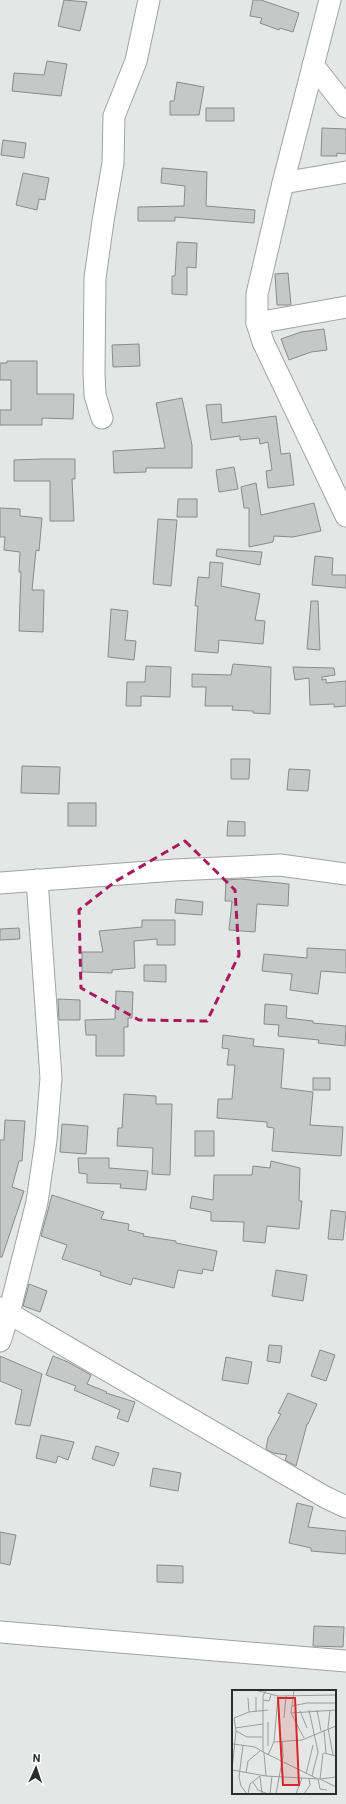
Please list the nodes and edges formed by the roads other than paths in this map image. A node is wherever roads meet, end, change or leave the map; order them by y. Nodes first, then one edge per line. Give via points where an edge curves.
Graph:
1 (149, 0) edge
2 (330, 0) edge
3 (313, 65) junction
4 (346, 107) edge
5 (346, 172) edge
6 (283, 183) junction
7 (346, 307) edge
8 (258, 323) junction
9 (102, 418) dead end
10 (346, 516) edge
11 (346, 874) edge
12 (37, 880) junction
13 (0, 883) edge
14 (4, 1310) edge
15 (0, 1341) edge
16 (346, 1508) edge
17 (0, 1632) edge
18 (346, 1661) edge

1 - 9 street via 136,61 114,116 113,163 95,278 95,395
2 - 3 street
3 - 4 street
3 - 6 street
5 - 6 street
6 - 8 street via 257,294
7 - 8 street
8 - 10 street via 263,342
11 - 12 street via 280,866 175,870
12 - 13 street
12 - 14 street via 50,1086 46,1140 37,1202
14 - 15 street
14 - 16 street
17 - 18 street

